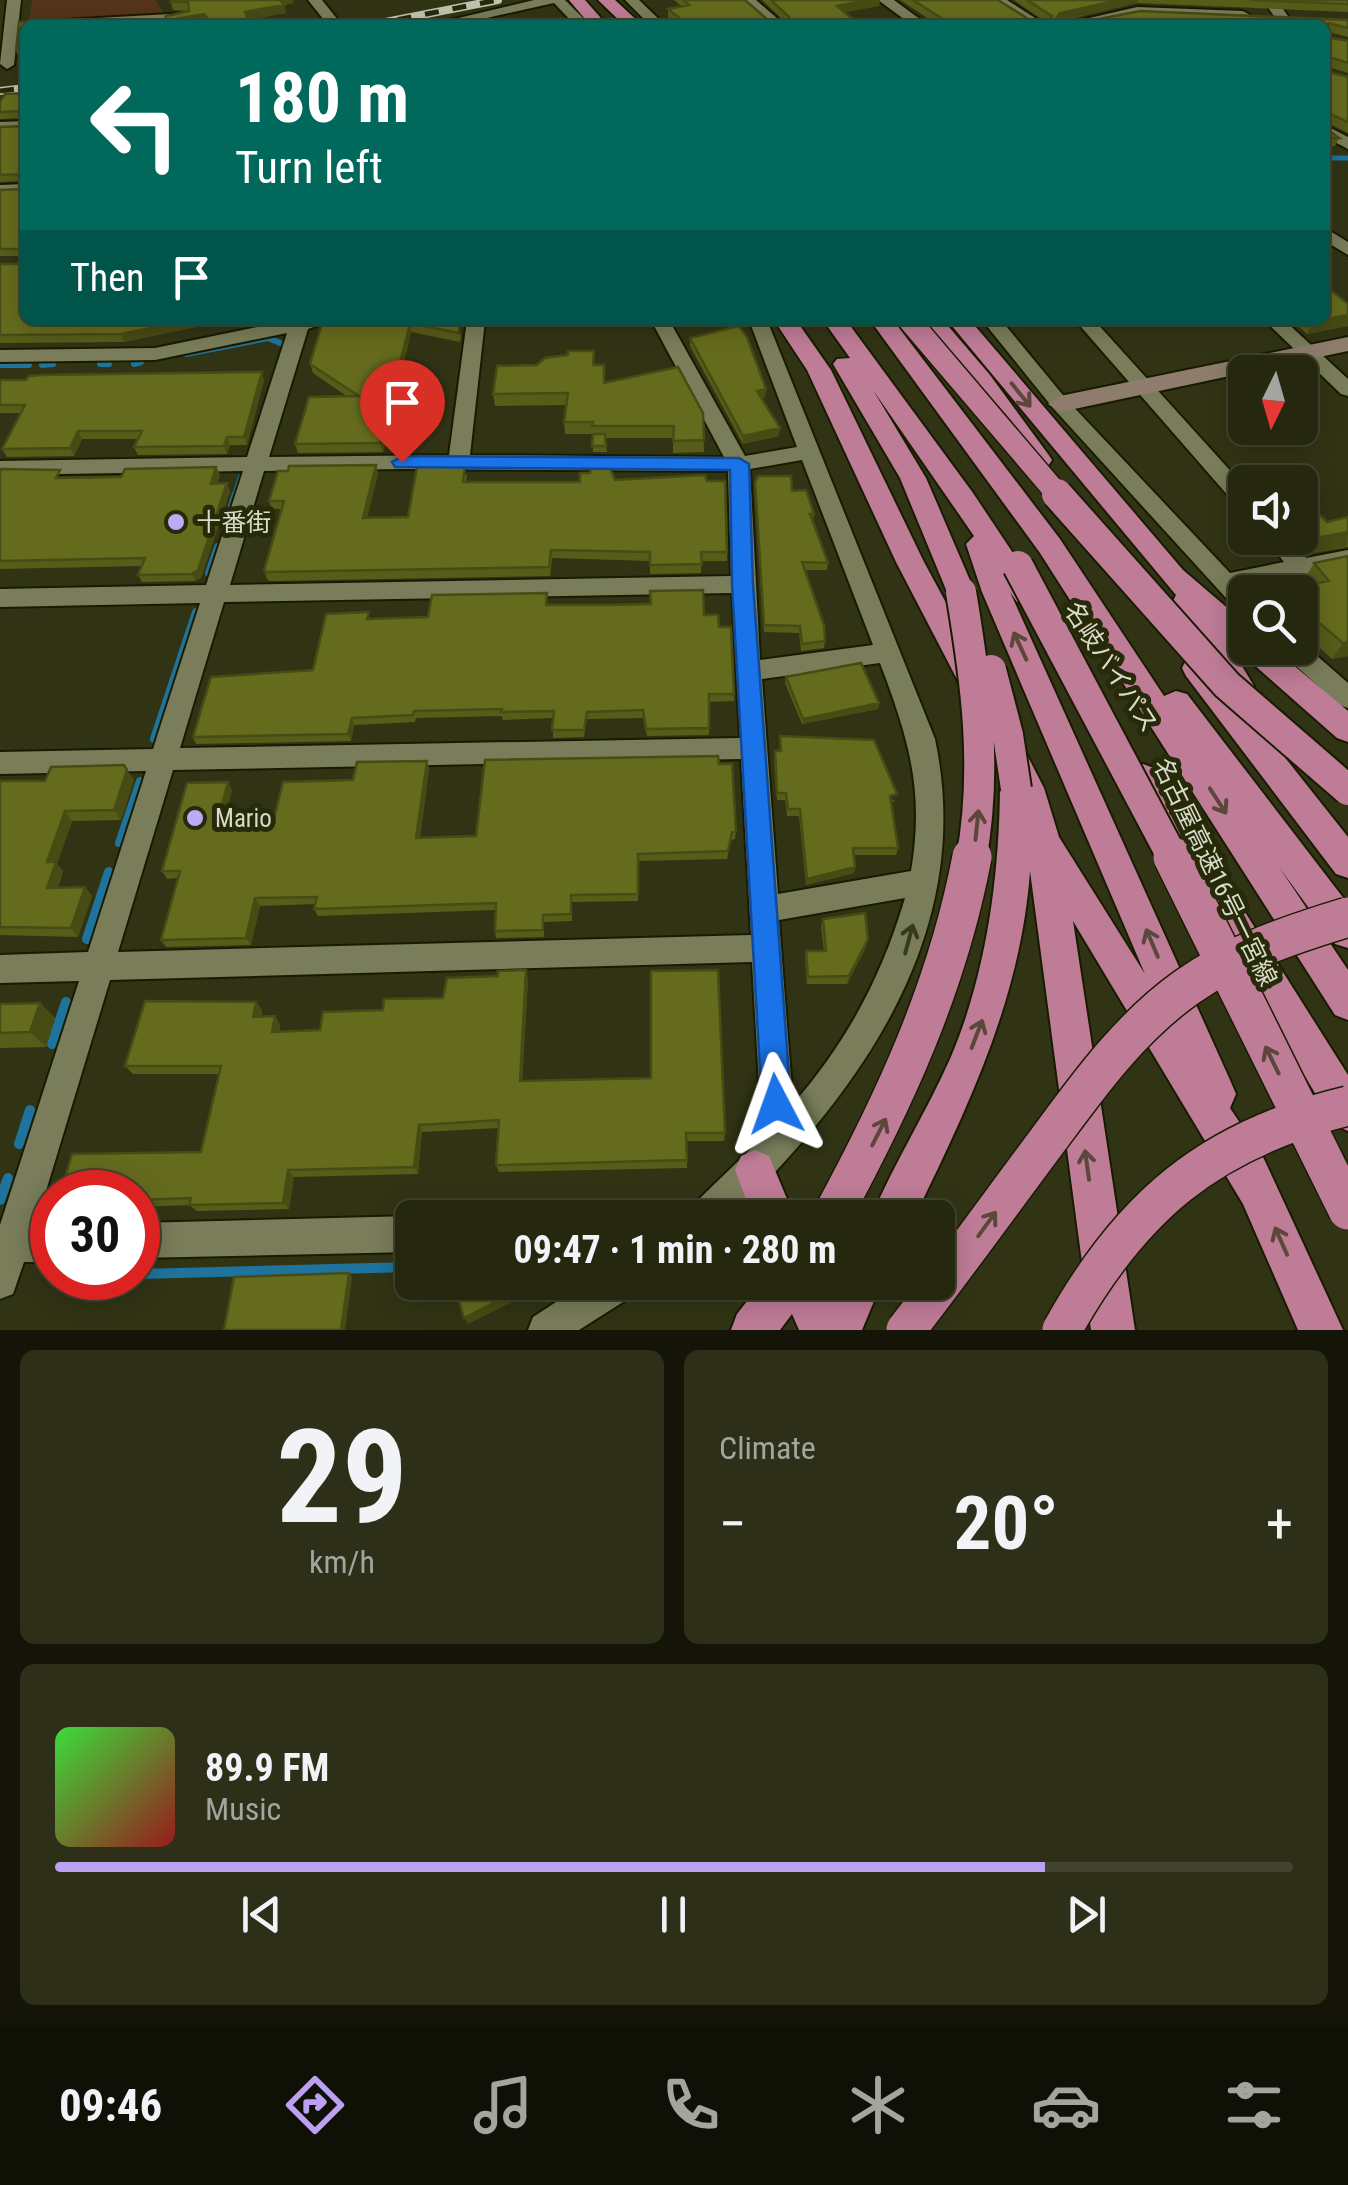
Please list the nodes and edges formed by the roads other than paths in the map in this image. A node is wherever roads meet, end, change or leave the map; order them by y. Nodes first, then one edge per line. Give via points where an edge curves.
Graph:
1 (14, 0) edge
2 (316, 0) edge
3 (555, 0) edge
4 (579, 0) edge
5 (616, 0) edge
6 (748, 0) edge
7 (885, 0) edge
8 (998, 0) edge
9 (1125, 0) edge
10 (1270, 0) edge
11 (1137, 11) junction
12 (1167, 12) edge
13 (455, 19) edge
14 (595, 19) edge
15 (331, 20) edge
16 (638, 20) edge
17 (772, 20) edge
18 (914, 20) edge
19 (1031, 20) edge
20 (1091, 20) edge
21 (1289, 20) edge
22 (18, 27) edge
23 (4, 65) edge
24 (290, 325) edge
25 (308, 325) edge
26 (475, 325) edge
27 (663, 325) edge
28 (760, 325) edge
29 (788, 325) edge
30 (819, 325) edge
31 (838, 325) edge
32 (863, 325) edge
33 (884, 325) edge
34 (894, 325) edge
35 (913, 325) edge
36 (935, 325) edge
37 (962, 325) edge
38 (995, 325) edge
39 (1089, 325) edge
40 (1279, 325) edge
41 (1348, 344) edge
42 (1309, 352) junction
43 (0, 356) edge
44 (1147, 386) junction
45 (1348, 390) edge
46 (1060, 404) junction
47 (808, 452) junction
48 (459, 462) junction
49 (258, 463) junction
50 (739, 464) junction
51 (0, 468) edge
52 (1228, 481) edge
53 (964, 498) junction
54 (1291, 555) edge
55 (1348, 558) edge
56 (1301, 567) junction
57 (1172, 578) junction
58 (1222, 582) junction
59 (743, 584) junction
60 (1228, 588) edge
61 (216, 595) junction
62 (0, 598) edge
63 (952, 606) junction
64 (1228, 626) edge
65 (888, 652) junction
66 (1274, 665) edge
67 (1312, 665) edge
68 (751, 670) junction
69 (1348, 698) edge
70 (1348, 729) edge
71 (753, 748) junction
72 (1297, 752) junction
73 (164, 759) junction
74 (0, 763) edge
75 (1348, 790) edge
76 (1348, 803) edge
77 (1043, 842) junction
78 (1344, 858) edge
79 (923, 882) junction
80 (764, 910) junction
81 (1348, 917) edge
82 (1348, 932) edge
83 (766, 948) junction
84 (100, 966) junction
85 (0, 969) edge
86 (1348, 1002) edge
87 (1348, 1109) edge
88 (767, 1156) junction
89 (1257, 1188) junction
90 (722, 1200) edge
91 (772, 1200) edge
92 (841, 1200) edge
93 (900, 1200) edge
94 (1348, 1210) edge
95 (395, 1234) edge
96 (160, 1240) edge
97 (6, 1245) edge
98 (0, 1282) edge
99 (594, 1300) edge
100 (775, 1300) edge
101 (808, 1300) edge
102 (853, 1300) edge
103 (546, 1330) edge
104 (753, 1330) edge
105 (821, 1330) edge
106 (840, 1330) edge
107 (906, 1330) edge
108 (1062, 1330) edge
109 (1113, 1330) edge
110 (1321, 1330) edge

1 - 22 street
2 - 15 street
3 - 13 street
3 - 14 street
4 - 14 highway
5 - 16 highway
6 - 17 street
7 - 18 street
8 - 19 street
9 - 11 street
10 - 21 street
11 - 12 street
11 - 20 street
12 - 21 street
22 - 23 street
24 - 43 street via 155,354
25 - 49 street
26 - 48 street
27 - 50 street
28 - 47 street
29 - 63 highway
30 - 63 highway via 912,478
31 - 53 highway, 名岐バイパス
94 -> 32 highway, 名古屋高速16号一宮線, bridge via 1140,790 1018,566
33 -> 86 highway, 名岐バイパス via 1050,546
34 - 82 highway, 名古屋高速16号一宮線
35 - 72 highway, bridge via 1167,619
36 - 78 highway
37 -> 57 highway
38 - 46 street
39 - 44 street
40 - 42 street
41 - 42 street
42 - 44 street
42 - 45 street
44 - 46 street
44 - 52 street
46 - 58 street
47 - 50 street
47 - 65 street
48 - 49 street
48 - 50 street
49 - 51 street
49 - 61 street
50 - 59 street
53 - 87 highway, 名岐バイパス
89 -> 53 highway via 996,592
54 - 56 street
55 - 56 street
56 - 58 street
57 - 64 highway
57 - 78 highway
58 - 60 street
59 - 61 street
59 - 68 street
61 - 62 street
61 - 73 street
63 - 77 highway via 1028,788
92 -> 63 highway, bridge via 916,1057 966,895 982,728 979,680
93 -> 63 highway, bridge via 981,1026 1015,862 1008,734 995,684
65 - 68 street
65 - 79 street via 931,776 934,817
66 - 70 highway
67 - 69 street
68 - 71 street
71 - 73 street
71 - 80 street
72 - 75 highway, bridge
72 - 76 highway, bridge
73 - 74 street
73 - 84 street
77 - 89 highway
109 -> 77 highway
79 - 80 street
88 -> 79 street via 828,1090 871,1029 904,958
80 - 83 street
107 -> 81 highway, bridge via 1099,1071 1141,1026 1240,957
83 - 84 street
83 - 88 street
84 - 85 street
84 - 97 street
87 - 108 highway, bridge via 1270,1128 1180,1180 1135,1219 1087,1282
88 - 90 street
88 - 91 highway
110 -> 89 highway
95 - 96 street
97 - 98 street
99 - 103 street
100 - 104 highway
101 - 105 highway
102 - 106 highway

